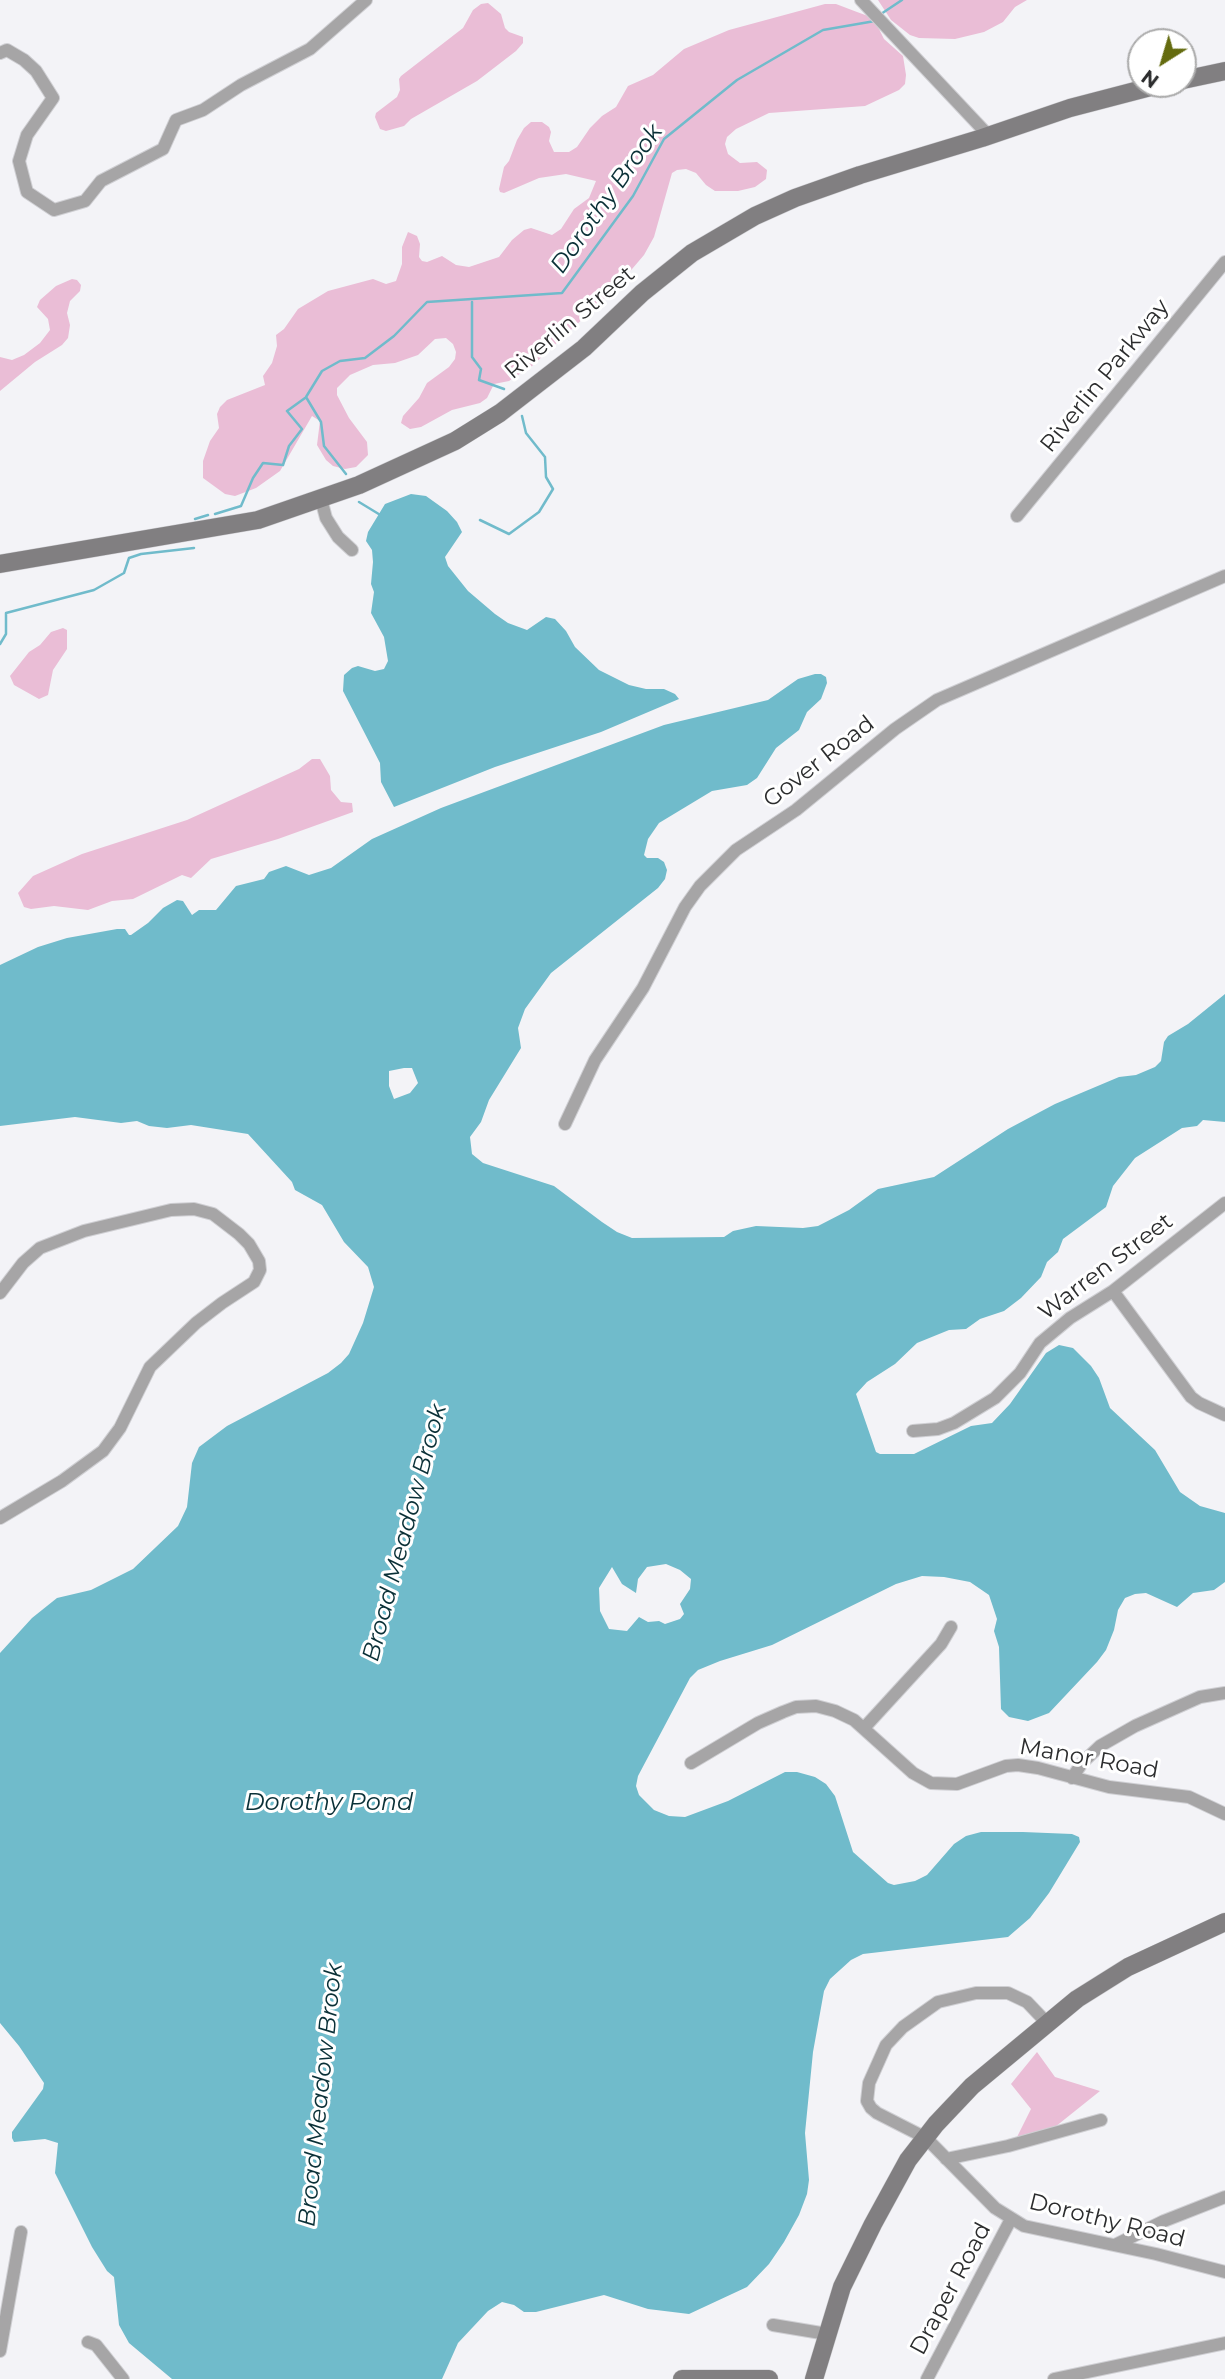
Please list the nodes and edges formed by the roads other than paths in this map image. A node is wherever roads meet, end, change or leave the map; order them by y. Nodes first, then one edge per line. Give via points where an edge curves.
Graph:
1 (366, 0) edge
2 (864, 4) edge
3 (0, 53) edge
4 (1225, 71) edge
5 (1197, 77) edge
6 (1127, 93) edge
7 (989, 136) junction
8 (1225, 262) edge
9 (321, 499) junction
10 (1017, 516) dead end
11 (352, 550) dead end
12 (0, 564) edge
13 (1225, 576) edge
14 (565, 1124) dead end
15 (1225, 1203) edge
16 (1113, 1291) junction
17 (0, 1293) edge
18 (1225, 1415) edge
19 (913, 1431) dead end
20 (0, 1518) edge
21 (951, 1626) dead end
22 (1225, 1693) edge
23 (864, 1728) junction
24 (691, 1763) dead end
25 (1072, 1778) junction
26 (1225, 1814) edge
27 (1225, 1922) edge
28 (1046, 2023) junction
29 (1101, 2120) dead end
30 (926, 2138) junction
31 (946, 2159) junction
32 (1225, 2197) edge
33 (1012, 2218) junction
34 (21, 2232) dead end
35 (1115, 2245) junction
36 (1225, 2273) edge
37 (774, 2325) dead end
38 (827, 2334) junction
39 (88, 2342) dead end
40 (1225, 2343) edge
41 (0, 2351) edge
42 (123, 2379) edge
43 (682, 2379) edge
44 (769, 2379) edge
45 (814, 2379) edge
46 (927, 2379) edge
47 (1054, 2379) edge

1 - 3 street via 310,49 203,110 176,120 163,149 101,181 85,201 54,210 27,192 19,161 27,135 53,98 24,60 7,50
2 - 7 street
4 - 5 street
6 - 7 street, Riverlin Street
7 - 9 street, Riverlin Street via 795,198 721,235 666,273 584,348 500,413 413,462
8 - 10 street, Riverlin Parkway
9 - 11 street via 326,518
9 - 12 street, Riverlin Street via 258,520
13 - 14 street, Gover Road via 937,699 796,810 736,850 685,907 643,988 595,1060
15 - 16 street, Warren Street
16 - 18 street via 1191,1396
16 - 19 street, Warren Street via 1040,1343 1020,1373 995,1398 938,1429
17 - 20 street via 40,1248 85,1231 172,1210 214,1214 249,1244 260,1270 254,1282 196,1324 150,1367 120,1428 103,1451
21 - 23 street
22 - 25 street via 1200,1697 1135,1726 1100,1746
23 - 24 street, Manor Road via 835,1711 796,1707 758,1723
23 - 25 street, Manor Road via 921,1780 931,1783 957,1784 1018,1765
25 - 26 street, Manor Road via 1189,1797
27 - 28 street via 1105,1980
28 - 30 street via 972,2086
28 - 30 street, Dorothy Road via 1019,1997 995,1992 938,2003 903,2027 886,2046 867,2095 871,2108
29 - 31 street
30 - 31 street, Dorothy Road
30 - 38 street via 908,2160 873,2224 842,2287
31 - 33 street, Dorothy Road
32 - 35 street
33 - 35 street, Dorothy Road via 1042,2231
33 - 46 street, Draper Road
34 - 41 street
35 - 36 street, Dorothy Road
37 - 38 street
38 - 45 street
39 - 42 street via 96,2344
40 - 47 street
43 - 44 street

